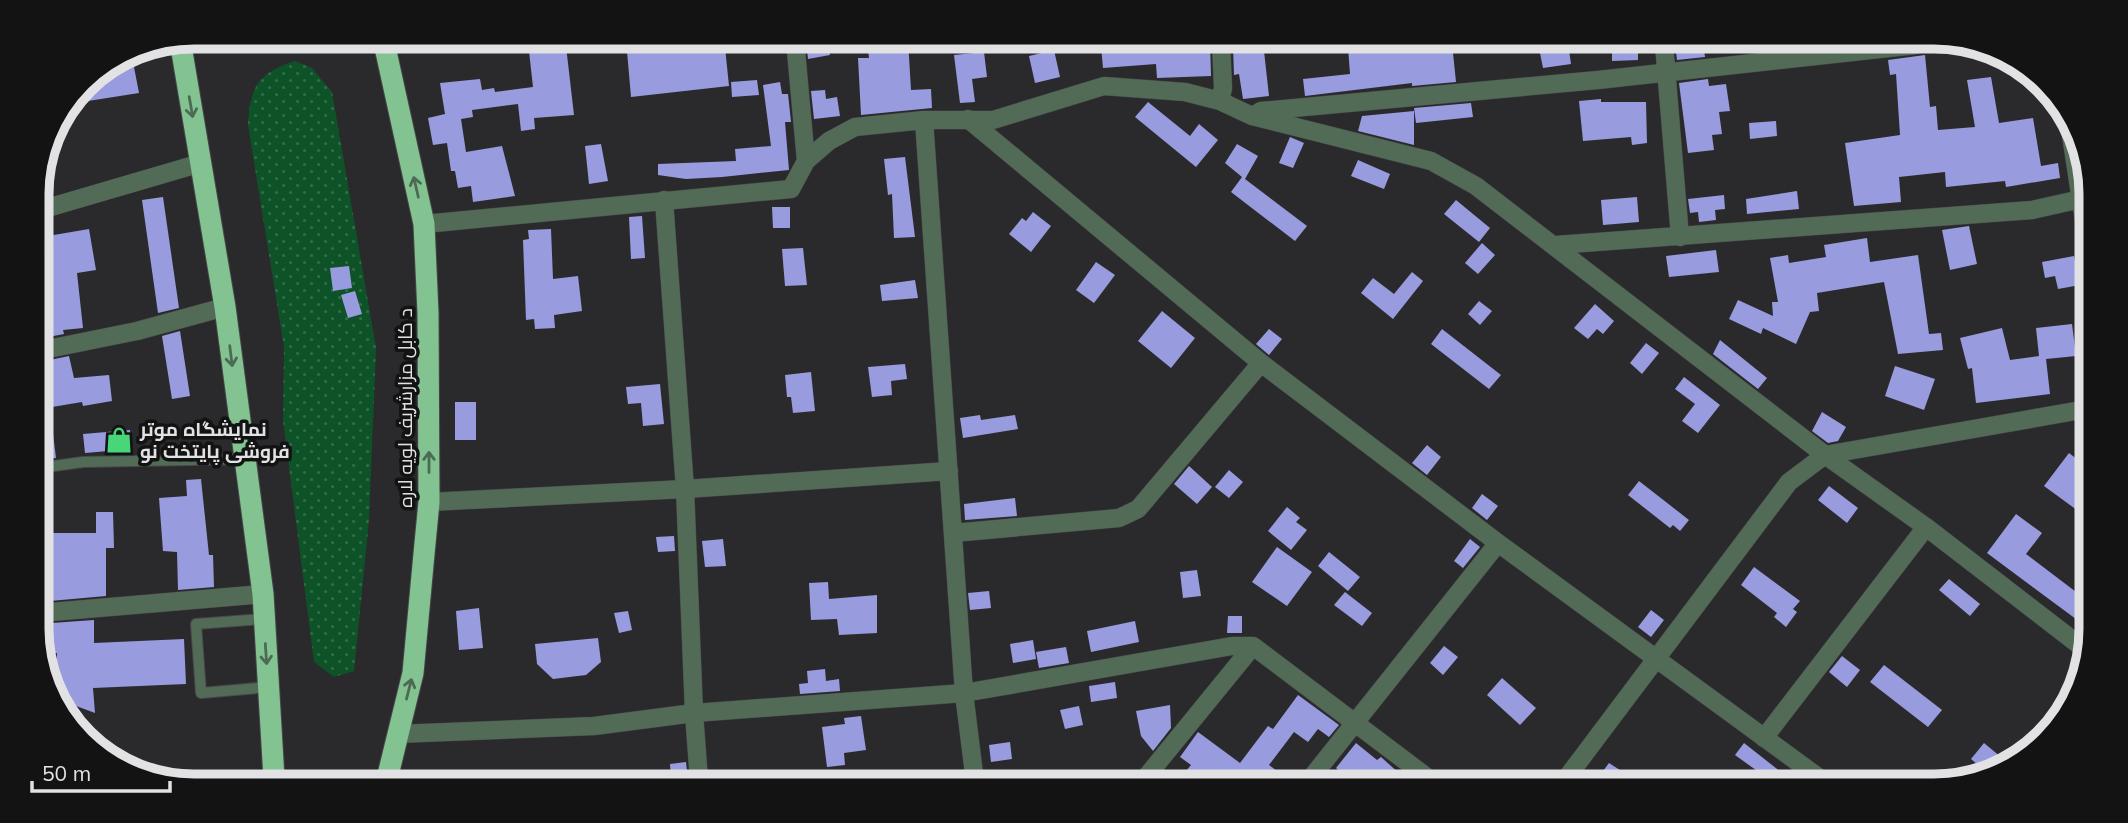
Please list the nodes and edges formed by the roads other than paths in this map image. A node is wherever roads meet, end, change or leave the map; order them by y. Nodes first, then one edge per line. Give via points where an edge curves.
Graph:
1 (385, 49) edge
2 (796, 49) edge
3 (1221, 49) edge
4 (1665, 49) edge
5 (1879, 49) edge
6 (182, 50) edge
7 (1668, 72) junction
8 (1220, 102) junction
9 (1252, 116) junction
10 (968, 119) junction
11 (925, 120) junction
12 (806, 160) junction
13 (201, 163) junction
14 (2079, 199) edge
15 (664, 200) junction
16 (49, 207) edge
17 (424, 223) junction
18 (1680, 237) junction
19 (1556, 245) junction
20 (225, 307) junction
21 (49, 349) edge
22 (1261, 363) junction
23 (2079, 410) edge
24 (1825, 455) junction
25 (245, 459) junction
26 (49, 467) edge
27 (949, 471) junction
28 (685, 489) junction
29 (429, 502) junction
30 (1926, 527) junction
31 (953, 533) junction
32 (1498, 543) junction
33 (263, 594) junction
34 (49, 612) edge
35 (264, 619) junction
36 (2078, 645) edge
37 (1253, 646) junction
38 (1655, 659) junction
39 (268, 687) junction
40 (964, 693) junction
41 (694, 713) junction
42 (1354, 722) junction
43 (397, 734) junction
44 (1764, 738) junction
45 (274, 774) edge
46 (388, 774) edge
47 (699, 774) edge
48 (974, 774) edge
49 (1149, 774) edge
50 (1314, 774) edge
51 (1423, 774) edge
52 (1569, 774) edge
53 (1814, 774) edge

17 -> 1 highway, د کابل مزارشریف لویه لاره
2 - 12 street
3 - 8 street
4 - 7 street
5 - 7 street
6 -> 13 highway
7 - 9 street via 1261,111
7 - 18 street
8 - 9 street
8 - 10 street via 1185,92 1104,86 993,120
9 - 19 street via 1431,161 1476,186
10 - 11 street
10 - 22 street
11 - 12 street via 855,127
11 - 27 street
12 - 15 street via 791,189
13 - 16 street
13 - 20 highway
14 - 18 street via 2032,210
15 - 17 street
15 - 28 street
29 -> 17 highway, د کابل مزارشریف لویه لاره
18 - 19 street
19 - 24 street
20 - 21 street
20 -> 25 highway
22 - 31 street via 1138,509 1119,518
22 - 32 street
23 - 24 street
24 - 30 street
24 - 38 street via 1789,482
25 - 26 lane
25 - 33 highway
27 - 28 street
27 - 31 street
28 - 29 street
28 - 41 street
43 -> 29 highway, د کابل مزارشریف لویه لاره via 413,673
30 - 36 street
30 - 44 street
31 - 40 street
32 - 38 street
32 - 42 street
33 - 34 street
33 - 35 highway
35 -> 39 highway
35 - 39 lane via 195,624 201,693
37 - 40 street
37 - 42 street
37 - 49 street
38 - 44 street
38 - 52 street
39 - 45 highway
40 - 41 street
40 - 48 street
41 - 43 street via 594,726
41 - 47 street
42 - 50 street
42 - 51 street
43 - 46 highway, د کابل مزارشریف لویه لاره
44 - 53 street

